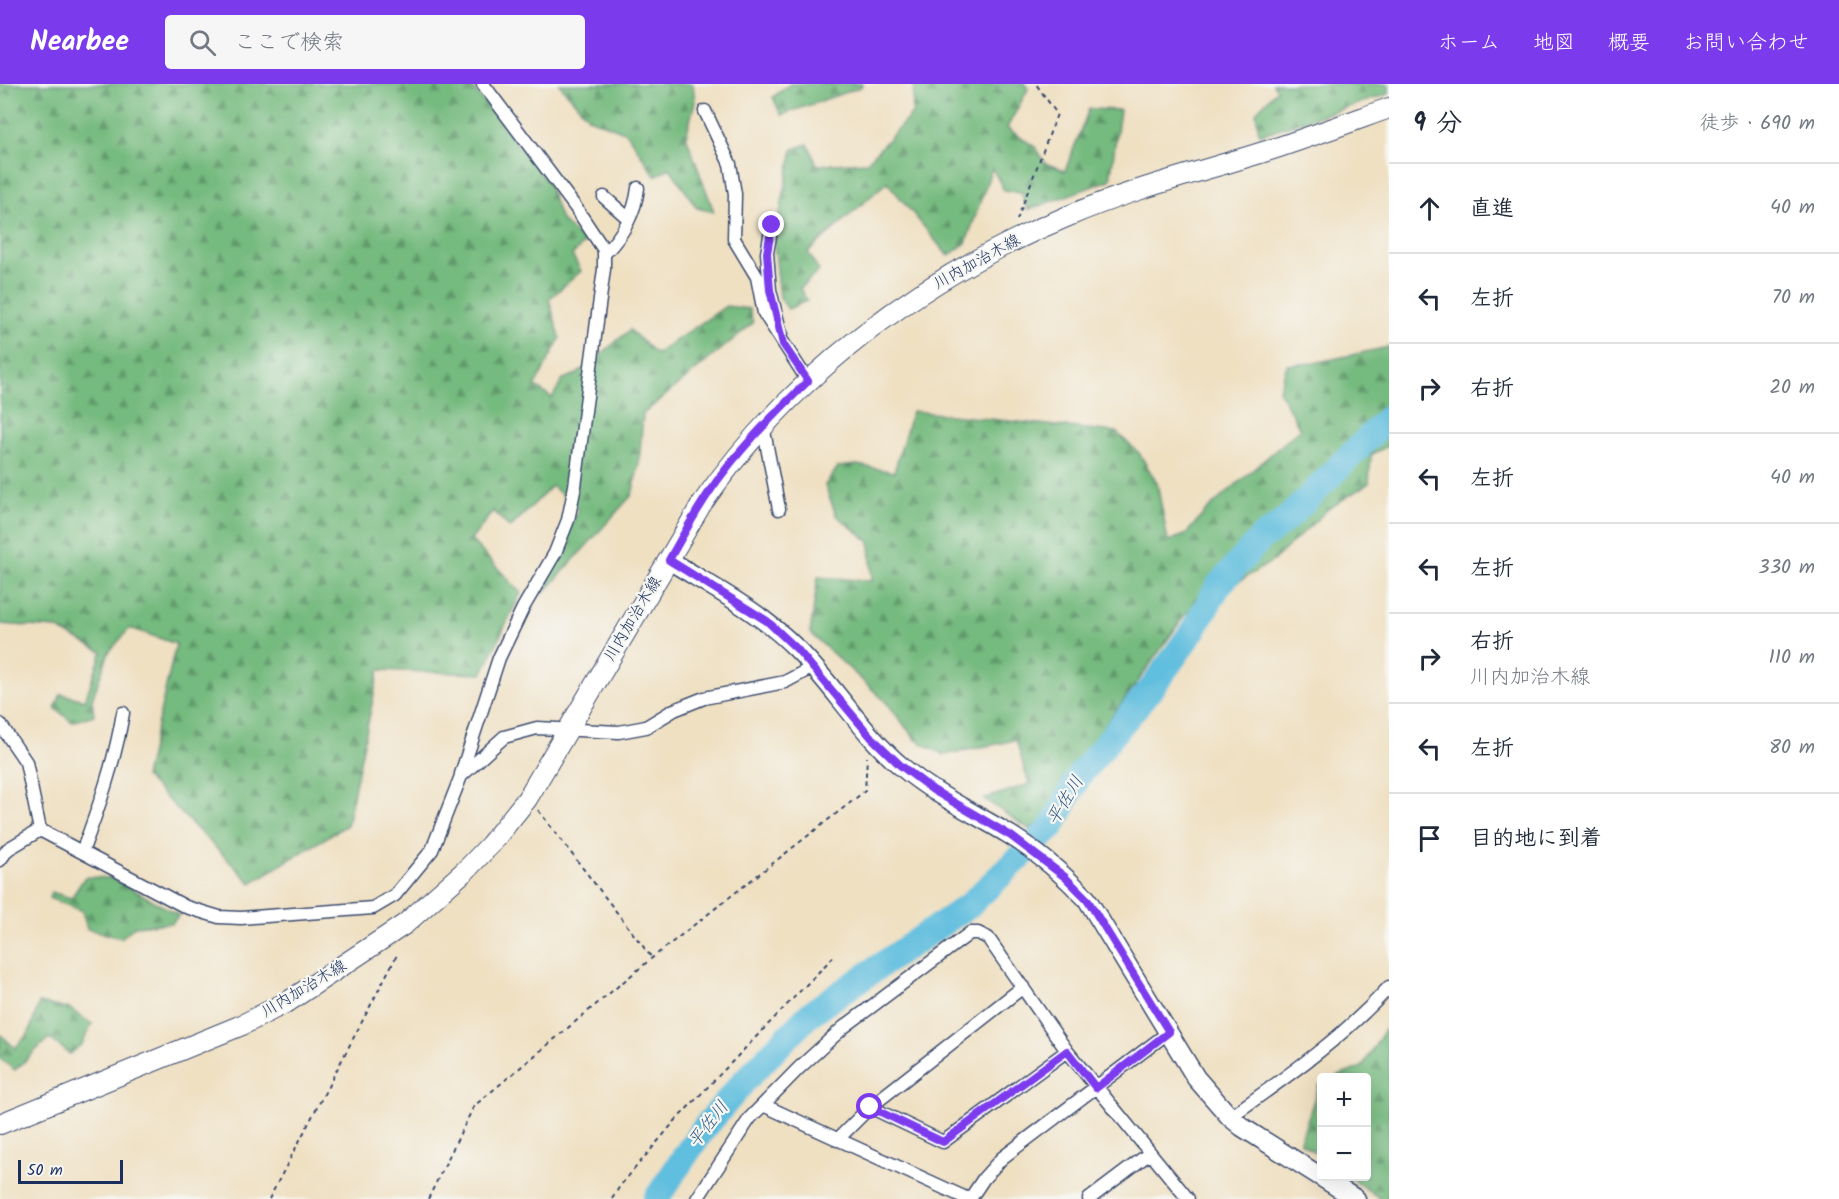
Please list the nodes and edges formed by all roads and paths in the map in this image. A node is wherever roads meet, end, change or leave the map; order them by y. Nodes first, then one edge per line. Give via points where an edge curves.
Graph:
1 (483, 84) edge
2 (1036, 84) edge
3 (1389, 108) edge
4 (705, 111) dead end
5 (638, 188) dead end
6 (604, 197) dead end
7 (629, 219) junction
8 (772, 225) dead end
9 (1014, 241) junction
10 (604, 254) junction
11 (783, 344) junction
12 (808, 381) junction
13 (763, 426) junction
14 (779, 509) dead end
15 (669, 560) junction
16 (813, 667) junction
17 (123, 713) dead end
18 (0, 724) edge
19 (567, 730) junction
20 (871, 737) junction
21 (461, 776) junction
22 (527, 799) junction
23 (40, 831) junction
24 (82, 852) junction
25 (0, 860) edge
26 (398, 953) dead end
27 (835, 955) dead end
28 (652, 958) junction
29 (1023, 987) junction
30 (1389, 987) edge
31 (1169, 1032) junction
32 (1067, 1051) junction
33 (1096, 1088) junction
34 (763, 1105) junction
35 (870, 1107) junction
36 (1230, 1117) junction
37 (0, 1124) edge
38 (837, 1140) junction
39 (1150, 1153) junction
40 (269, 1199) edge
41 (428, 1199) edge
42 (612, 1199) edge
43 (697, 1199) edge
44 (969, 1199) edge
45 (1089, 1199) edge
46 (1188, 1199) edge
47 (1356, 1199) edge

1 - 10 street via 576,208
2 - 9 path via 1057,114 1016,223
3 - 9 main road, 川内加治木線 via 1151,186 1067,216
4 - 11 street via 730,164 735,194 734,239 757,277 764,313
5 - 7 street
6 - 7 street
7 - 10 street via 617,241
8 - 11 street via 767,262
9 - 12 main road, 川内加治木線 via 949,275 895,311
10 - 21 street via 568,520 555,553 499,658
11 - 12 street
12 - 13 main road, 川内加治木線
13 - 14 street
13 - 15 main road, 川内加治木線 via 701,505
15 - 16 street via 767,621
15 - 19 main road, 川内加治木線
16 - 19 street via 784,682 704,698 646,727 619,732
16 - 20 street
17 - 24 street via 118,743
18 - 23 street via 26,762
19 - 21 street via 537,728 504,737
19 - 22 main road, 川内加治木線
20 - 28 path via 865,790
20 - 31 street via 917,779 1044,859 1087,899
21 - 24 street via 432,850 395,895 373,908 219,917 186,907
22 - 28 path
22 - 37 main road, 川内加治木線 via 467,869 405,924 289,1001 242,1025
23 - 24 street
23 - 25 street via 8,849
26 - 40 path
27 - 42 path via 675,1121
28 - 41 path via 474,1106
29 - 32 street
29 - 34 street via 988,938 970,933 844,1026
29 - 35 street
30 - 36 street via 1314,1057
31 - 33 street
31 - 36 street via 1196,1078
32 - 33 street
32 - 35 street via 943,1142
33 - 39 street
33 - 44 street via 1002,1158
34 - 38 street
34 - 43 street via 750,1118
35 - 38 street
36 - 47 street
38 - 44 street
39 - 45 street
39 - 46 street

